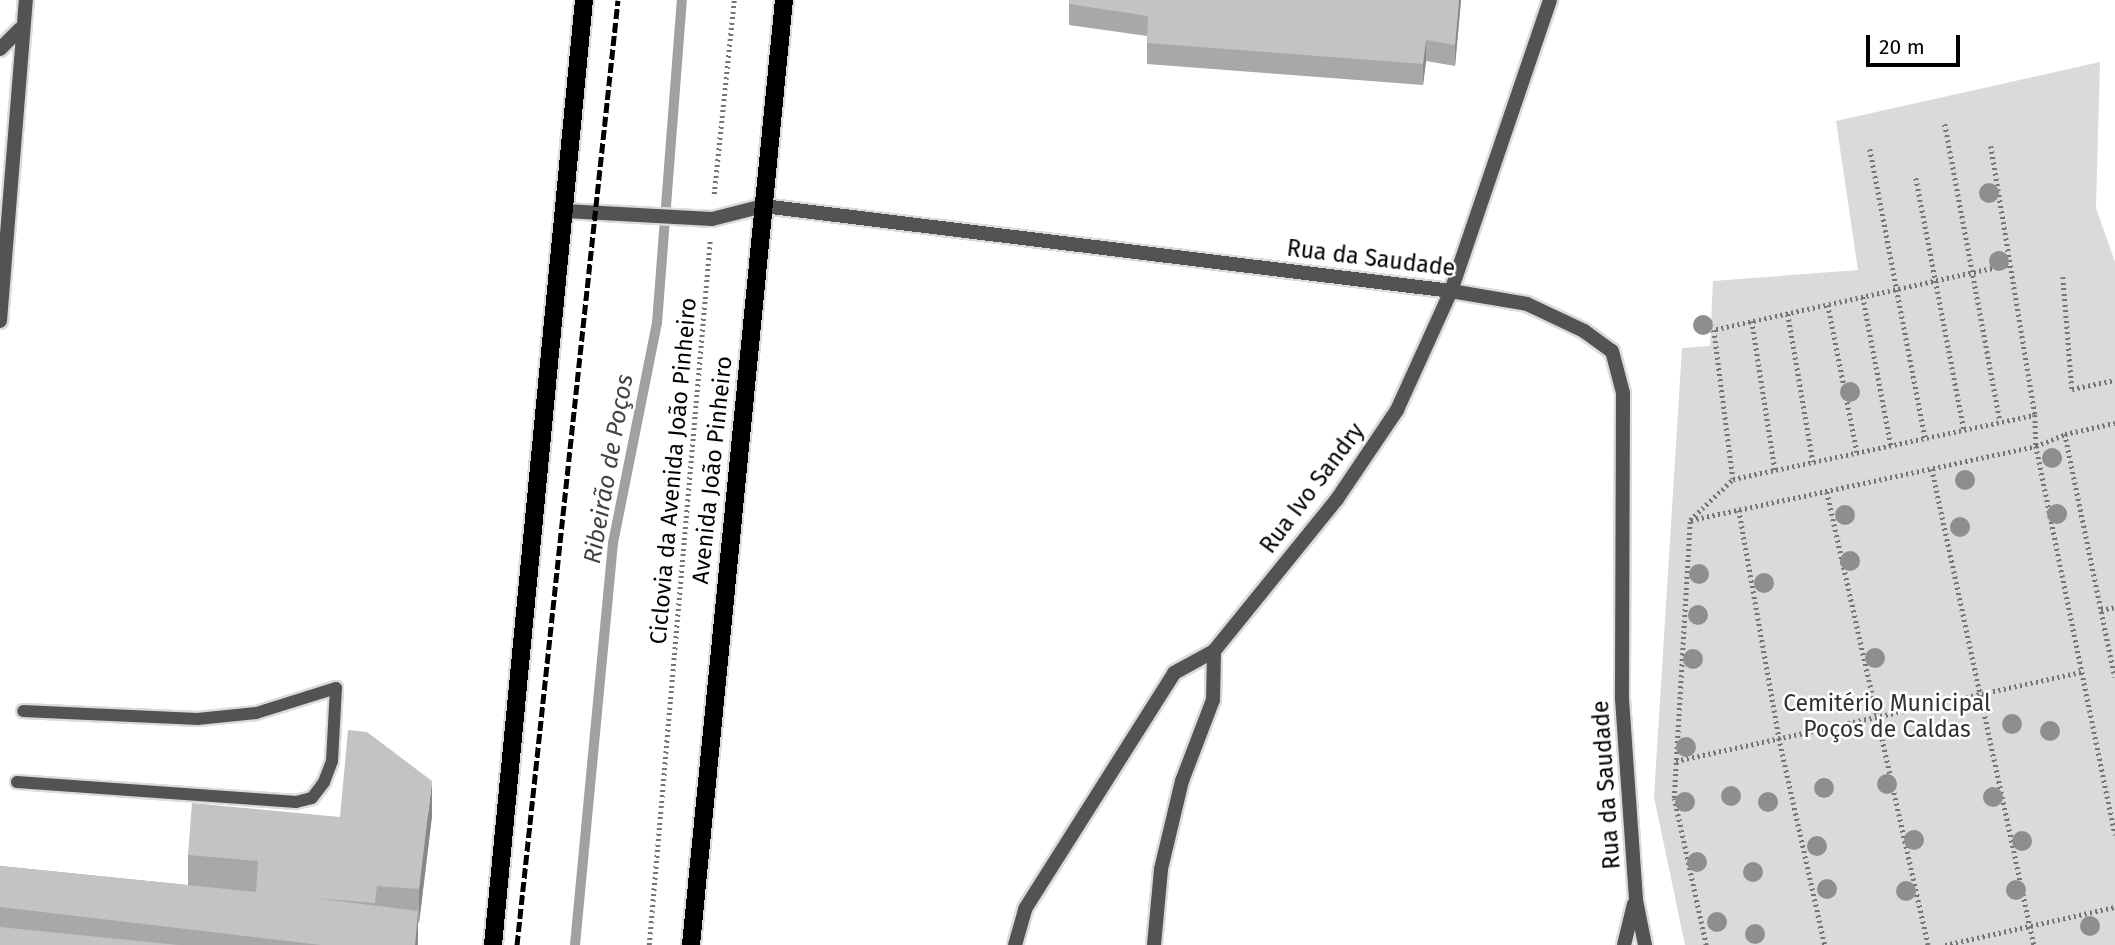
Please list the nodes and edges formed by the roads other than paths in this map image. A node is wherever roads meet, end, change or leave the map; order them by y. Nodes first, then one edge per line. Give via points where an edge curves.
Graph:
1 (26, 0) edge
2 (584, 0) edge
3 (784, 0) edge
4 (1549, 0) edge
5 (20, 29) junction
6 (0, 49) edge
7 (763, 206) junction
8 (565, 211) junction
9 (1451, 290) junction
10 (0, 321) edge
11 (1214, 651) junction
12 (23, 711) dead end
13 (16, 782) dead end
14 (1636, 900) junction
15 (493, 945) edge
16 (691, 945) edge
17 (1015, 945) edge
18 (1154, 945) edge
19 (1624, 945) edge
20 (1645, 945) edge

1 - 5 street
2 - 8 main road
3 - 7 main road, Avenida João Pinheiro
4 - 9 street, Rua Ivo Sandry
5 - 6 street
5 - 10 street
7 - 8 street, Rua da Saudade via 712,219
7 - 9 street, Rua da Saudade
7 - 16 main road, Avenida João Pinheiro
8 - 15 main road
9 - 11 street, Rua Ivo Sandry via 1397,410 1337,499
9 - 14 street, Rua da Saudade via 1527,304 1584,331 1612,351 1623,393 1622,699
11 - 17 street, Rua Ivo Sandry via 1174,673 1025,909
11 - 18 street via 1213,699 1182,781 1161,869
12 - 13 lane via 197,719 256,713 336,688 331,761 312,798 296,802
14 - 19 street, Rua da Saudade
14 - 20 street, Rua da Saudade

